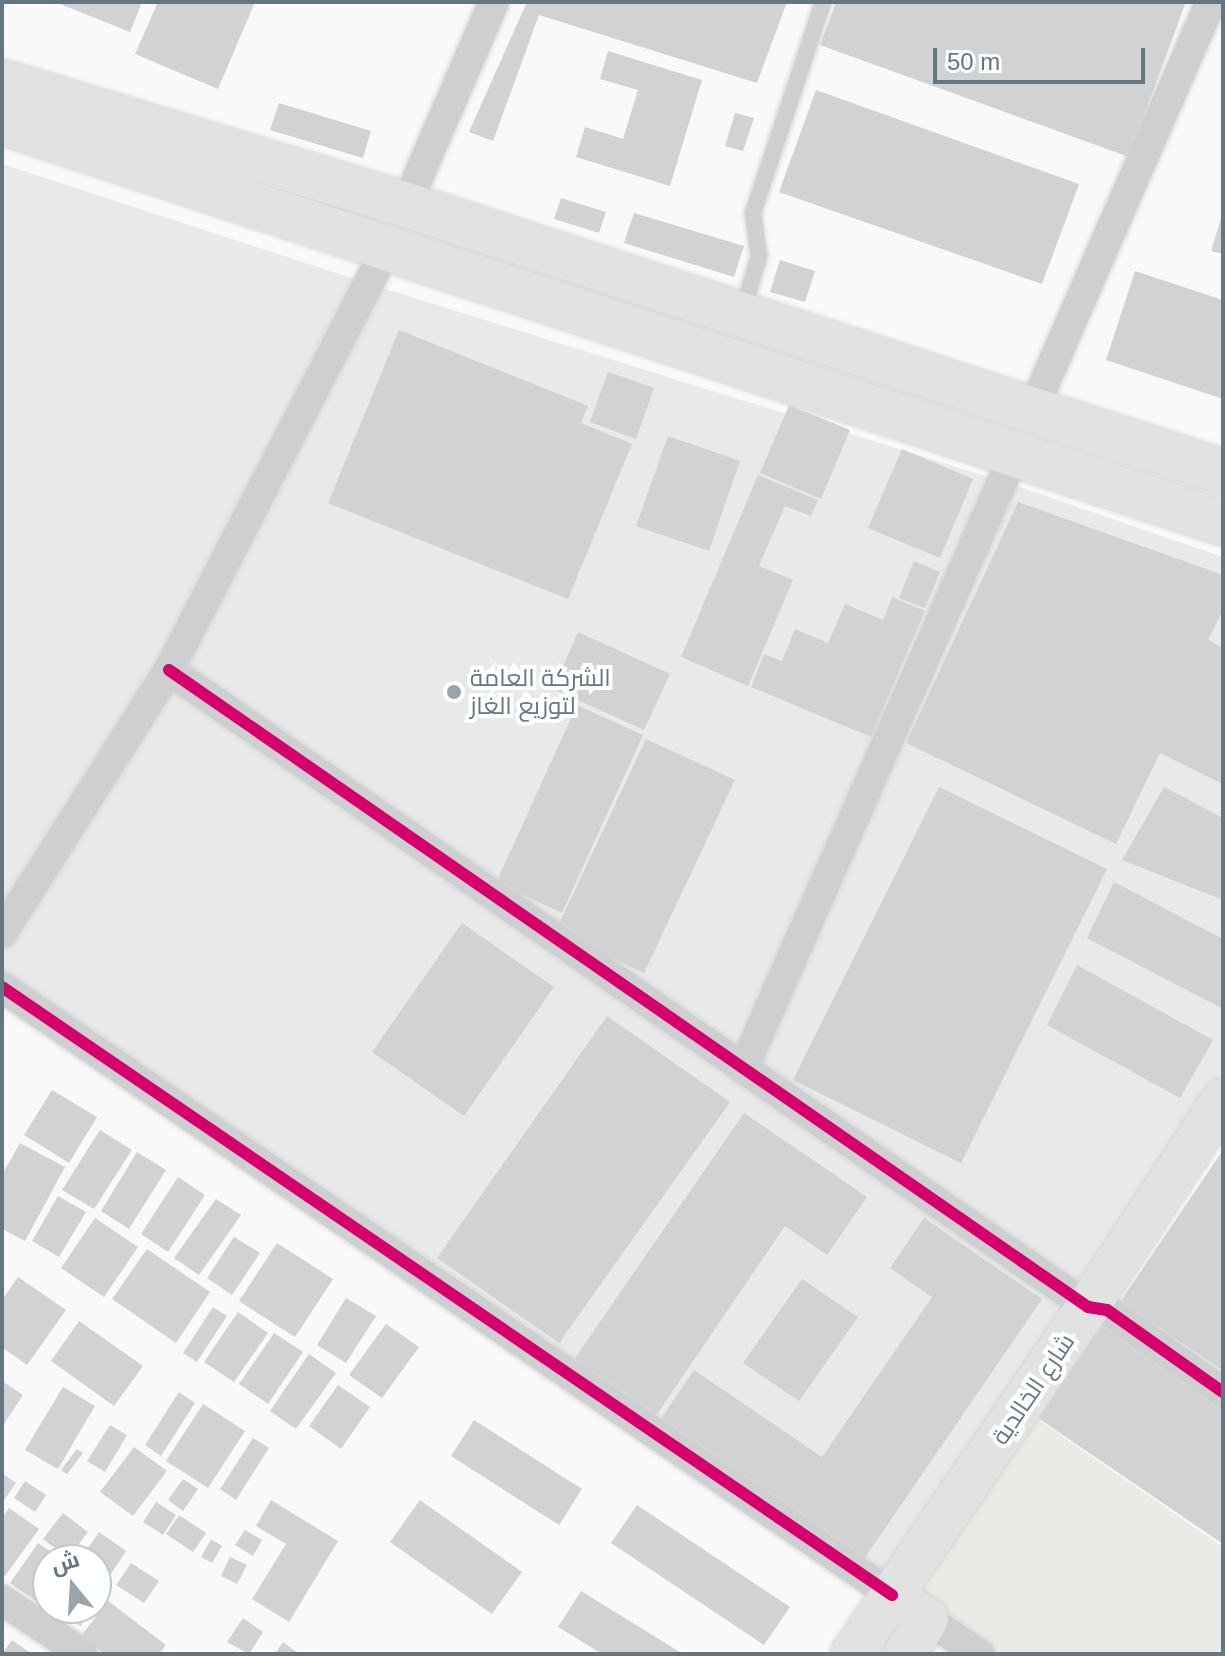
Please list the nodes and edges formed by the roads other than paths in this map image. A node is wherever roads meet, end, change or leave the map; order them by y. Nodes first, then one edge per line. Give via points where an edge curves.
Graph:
1 (494, 2) edge
2 (823, 2) edge
3 (1211, 2) edge
4 (2, 82) edge
5 (2, 122) edge
6 (406, 205) junction
7 (387, 248) junction
8 (742, 315) junction
9 (1033, 409) junction
10 (1014, 455) junction
11 (1223, 472) edge
12 (1223, 523) edge
13 (169, 670) junction
14 (2, 933) edge
15 (2, 987) edge
16 (743, 1069) junction
17 (1223, 1100) edge
18 (1088, 1307) junction
19 (1223, 1392) edge
20 (892, 1595) junction
21 (2, 1600) edge
22 (927, 1619) junction
23 (83, 1654) edge
24 (852, 1654) edge
25 (905, 1654) edge
26 (979, 1654) edge

1 - 6 street
2 - 8 lane via 753,213 759,256
3 - 9 street
4 - 6 main road
5 - 7 main road
6 - 8 main road
7 - 10 main road
7 - 13 street
8 - 9 main road
9 - 11 main road
10 - 12 main road
10 - 16 street
13 - 14 street
13 - 16 street
15 - 20 street
16 - 18 street
17 - 18 main road, شارع الخالدية
18 - 19 street via 1107,1310
18 - 20 main road, شارع الخالدية
20 - 22 main road
20 - 24 main road, شارع الخالدية
21 - 23 street
22 - 25 main road
22 - 26 street

